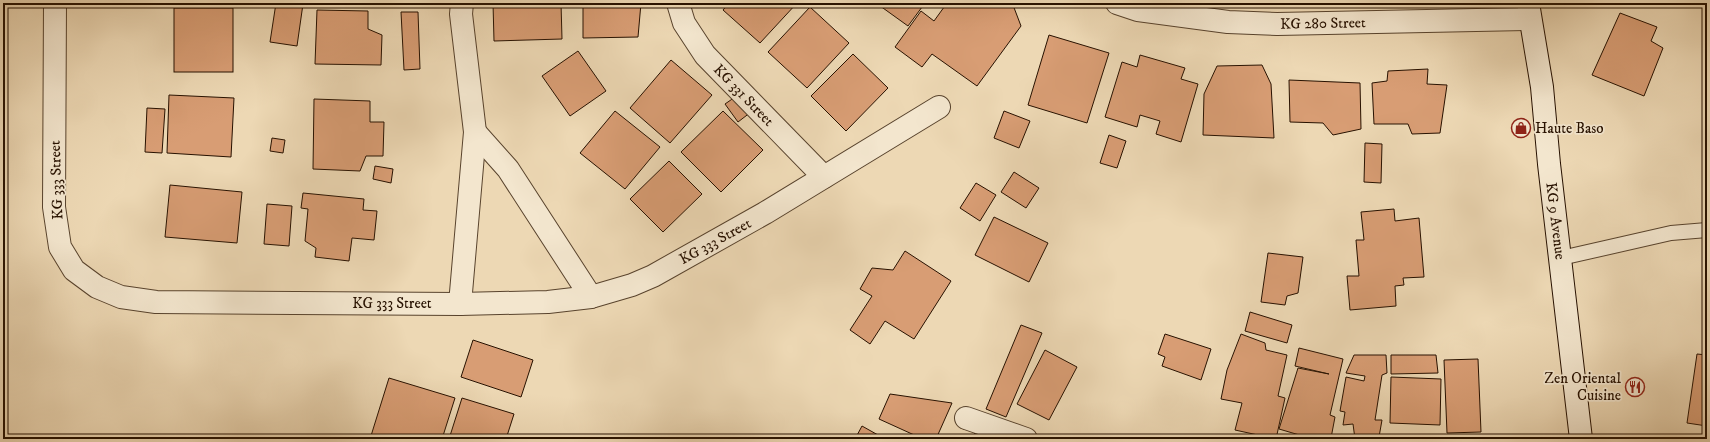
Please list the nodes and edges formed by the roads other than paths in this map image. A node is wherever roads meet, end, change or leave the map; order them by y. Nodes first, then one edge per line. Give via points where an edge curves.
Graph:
1 (55, 3) edge
2 (462, 3) edge
3 (678, 3) edge
4 (1117, 3) edge
5 (1529, 11) edge
6 (1228, 12) edge
7 (939, 108) dead end
8 (475, 132) junction
9 (824, 177) junction
10 (1707, 230) edge
11 (1561, 258) junction
12 (591, 297) junction
13 (460, 304) junction
14 (966, 418) dead end
15 (1026, 439) edge
16 (1581, 439) edge

1 - 13 street, KG 333 Street via 54,207 60,247 74,270 97,287 121,297 156,302
2 - 8 street via 461,14
3 - 9 street, KG 331 Street via 684,23 705,54
4 - 6 street, KG 280 Street via 1138,10
5 - 6 street, KG 280 Street via 1277,24
5 - 11 street, KG 9 Avenue via 1542,87
7 - 9 street, KG 333 Street
8 - 12 street via 508,169
8 - 13 street
9 - 12 street, KG 333 Street via 653,276
10 - 11 lane via 1671,233
11 - 16 street, KG 9 Avenue
12 - 13 street, KG 333 Street via 548,302
14 - 15 street

